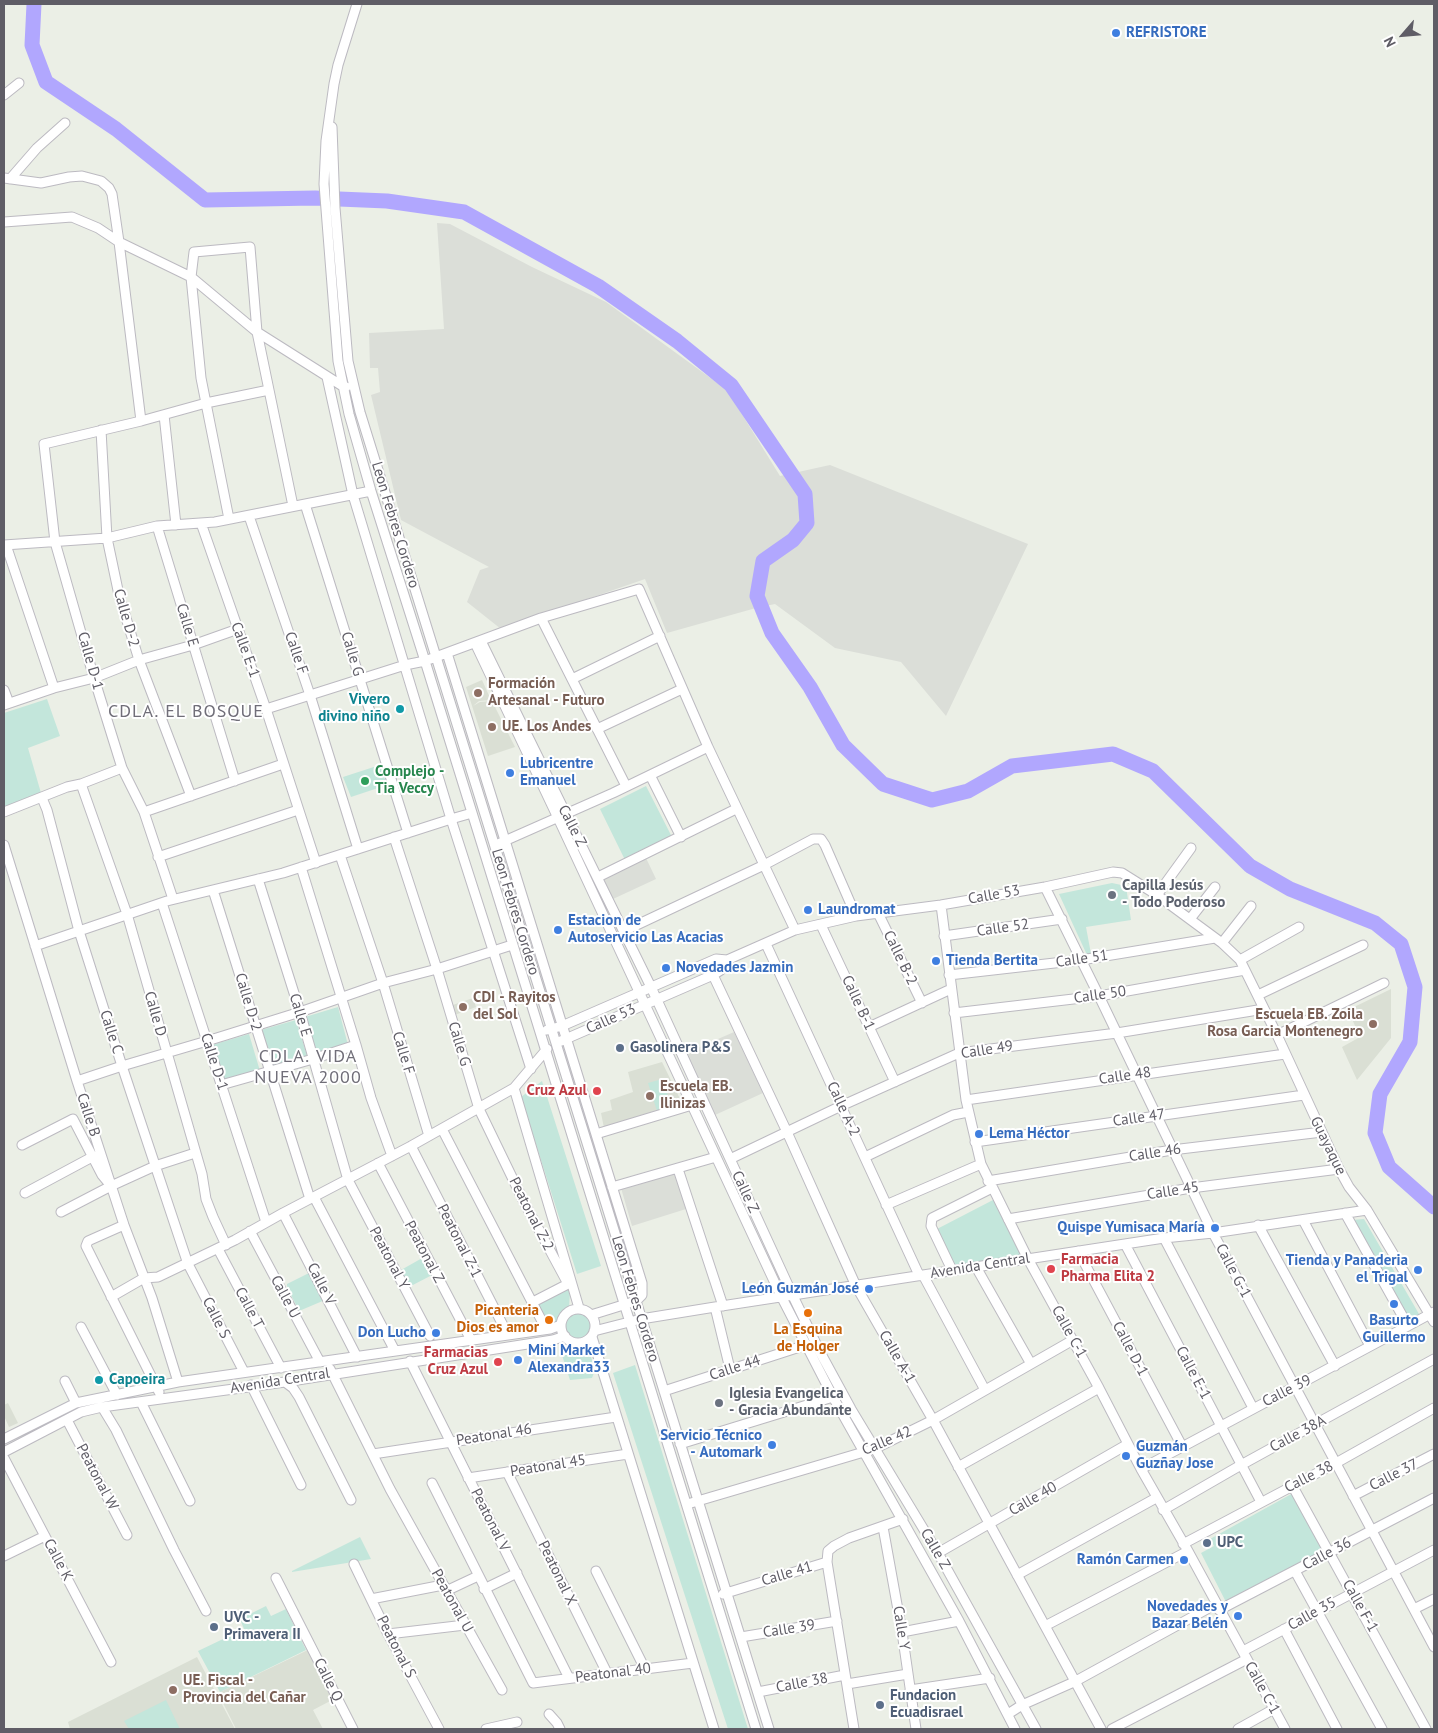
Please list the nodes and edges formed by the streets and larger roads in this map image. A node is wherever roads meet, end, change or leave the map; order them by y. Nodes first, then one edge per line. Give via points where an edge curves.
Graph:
1 (357, 4) edge
2 (19, 83) dead end
3 (4, 95) edge
4 (65, 122) dead end
5 (7, 178) edge
6 (330, 209) junction
7 (4, 222) edge
8 (119, 242) junction
9 (191, 277) junction
10 (257, 332) junction
11 (327, 377) junction
12 (353, 385) junction
13 (344, 387) junction
14 (269, 390) junction
15 (206, 403) junction
16 (164, 415) junction
17 (141, 421) junction
18 (101, 430) junction
19 (370, 491) junction
20 (353, 495) junction
21 (305, 504) junction
22 (293, 506) junction
23 (249, 516) junction
24 (229, 519) junction
25 (202, 523) junction
26 (176, 525) junction
27 (157, 526) junction
28 (107, 538) junction
29 (55, 542) junction
30 (5, 545) edge
31 (541, 618) junction
32 (238, 630) junction
33 (660, 636) junction
34 (478, 642) junction
35 (193, 645) junction
36 (447, 653) junction
37 (436, 657) junction
38 (139, 660) junction
39 (425, 661) junction
40 (405, 665) junction
41 (94, 678) junction
42 (572, 679) junction
43 (360, 680) junction
44 (54, 688) junction
45 (682, 689) junction
46 (4, 690) edge
47 (310, 695) junction
48 (6, 704) edge
49 (266, 709) junction
50 (597, 729) junction
51 (708, 746) junction
52 (283, 764) junction
53 (122, 768) junction
54 (650, 775) junction
55 (474, 779) junction
56 (235, 781) junction
57 (81, 784) junction
58 (488, 785) junction
59 (626, 786) junction
60 (191, 796) junction
61 (42, 798) junction
62 (494, 806) junction
63 (483, 809) junction
64 (298, 810) junction
65 (736, 810) junction
66 (4, 812) edge
67 (144, 812) junction
68 (472, 813) junction
69 (562, 816) junction
70 (451, 819) junction
71 (408, 833) junction
72 (394, 837) junction
73 (681, 837) junction
74 (504, 841) junction
75 (4, 845) edge
76 (494, 845) junction
77 (1191, 848) dead end
78 (358, 849) junction
79 (483, 849) junction
80 (340, 855) junction
81 (158, 857) junction
82 (316, 863) junction
83 (764, 865) junction
84 (302, 867) junction
85 (598, 877) junction
86 (258, 879) junction
87 (1045, 887) junction
88 (1215, 887) dead end
89 (213, 890) junction
90 (1157, 895) junction
91 (173, 899) junction
92 (162, 902) junction
93 (941, 905) junction
94 (1251, 906) dead end
95 (878, 913) junction
96 (127, 914) junction
97 (856, 916) junction
98 (1062, 919) junction
99 (1190, 919) junction
100 (821, 925) junction
101 (1299, 928) dead end
102 (795, 930) junction
103 (79, 931) junction
104 (624, 931) junction
105 (944, 936) junction
106 (523, 938) junction
107 (1218, 941) junction
108 (536, 943) junction
109 (766, 944) junction
110 (512, 945) junction
111 (1364, 945) dead end
112 (36, 946) junction
113 (493, 951) junction
114 (727, 960) junction
115 (1080, 960) junction
116 (1240, 960) junction
117 (437, 969) junction
118 (1245, 970) junction
119 (713, 975) junction
120 (949, 975) junction
121 (383, 983) junction
122 (1384, 983) dead end
123 (549, 984) junction
124 (651, 987) junction
125 (538, 988) junction
126 (951, 989) junction
127 (640, 992) junction
128 (1258, 995) junction
129 (1100, 996) junction
130 (342, 998) junction
131 (656, 999) junction
132 (922, 1003) junction
133 (645, 1004) junction
134 (1264, 1009) junction
135 (300, 1012) junction
136 (954, 1013) junction
137 (256, 1025) junction
138 (562, 1026) junction
139 (869, 1027) junction
140 (552, 1030) junction
141 (540, 1032) junction
142 (1117, 1033) junction
143 (1277, 1035) junction
144 (566, 1039) junction
145 (207, 1041) junction
146 (556, 1043) junction
147 (356, 1045) junction
148 (546, 1051) junction
149 (166, 1053) junction
150 (959, 1053) junction
151 (1285, 1054) junction
152 (313, 1059) junction
153 (122, 1066) junction
154 (531, 1069) junction
155 (270, 1071) junction
156 (1136, 1075) junction
157 (77, 1081) junction
158 (895, 1082) junction
159 (221, 1085) junction
160 (514, 1088) junction
161 (1304, 1095) junction
162 (966, 1100) junction
163 (692, 1105) junction
164 (841, 1106) junction
165 (479, 1109) junction
166 (968, 1112) junction
167 (1156, 1116) junction
168 (583, 1126) junction
169 (442, 1129) junction
170 (595, 1131) junction
171 (787, 1132) junction
172 (1322, 1132) junction
173 (429, 1136) junction
174 (975, 1142) junction
175 (22, 1145) dead end
176 (411, 1146) junction
177 (1172, 1150) junction
178 (195, 1153) junction
179 (94, 1156) junction
180 (392, 1156) junction
181 (716, 1157) junction
182 (865, 1157) junction
183 (730, 1159) junction
184 (378, 1163) junction
185 (981, 1164) junction
186 (155, 1166) junction
187 (678, 1169) junction
188 (1339, 1169) junction
189 (607, 1172) junction
190 (597, 1174) junction
191 (348, 1180) junction
192 (990, 1185) junction
193 (111, 1186) junction
194 (612, 1187) junction
195 (1191, 1188) junction
196 (25, 1193) dead end
197 (312, 1198) junction
198 (886, 1205) junction
199 (619, 1209) junction
200 (1367, 1210) junction
201 (608, 1211) junction
202 (61, 1212) dead end
203 (283, 1213) junction
204 (1345, 1213) junction
205 (1008, 1219) junction
206 (1303, 1220) junction
207 (266, 1222) junction
208 (124, 1225) junction
209 (1258, 1225) junction
210 (250, 1231) junction
211 (1213, 1234) junction
212 (1164, 1238) junction
213 (1125, 1244) junction
214 (222, 1247) junction
215 (1078, 1251) junction
216 (1028, 1258) junction
217 (188, 1264) junction
218 (976, 1266) junction
219 (952, 1270) junction
220 (921, 1275) junction
221 (144, 1278) junction
222 (856, 1286) junction
223 (781, 1296) junction
224 (792, 1296) junction
225 (111, 1298) junction
226 (533, 1302) junction
227 (636, 1302) junction
228 (624, 1305) junction
229 (719, 1306) junction
230 (579, 1308) junction
231 (591, 1315) junction
232 (1433, 1316) edge
233 (641, 1319) junction
234 (630, 1322) junction
235 (561, 1325) junction
236 (81, 1326) dead end
237 (1408, 1326) junction
238 (546, 1330) junction
239 (593, 1334) junction
240 (508, 1335) junction
241 (430, 1336) dead end
242 (565, 1336) junction
243 (471, 1340) junction
244 (1073, 1340) junction
245 (806, 1345) junction
246 (1370, 1346) junction
247 (395, 1351) junction
248 (357, 1357) junction
249 (1434, 1359) edge
250 (410, 1361) junction
251 (323, 1362) junction
252 (1030, 1364) junction
253 (1335, 1366) junction
254 (281, 1368) junction
255 (730, 1369) junction
256 (244, 1372) junction
257 (332, 1373) junction
258 (65, 1381) dead end
259 (178, 1382) junction
260 (285, 1382) junction
261 (251, 1386) junction
262 (156, 1387) junction
263 (1296, 1387) junction
264 (1099, 1388) junction
265 (985, 1390) junction
266 (664, 1391) junction
267 (117, 1395) junction
268 (833, 1396) junction
269 (162, 1399) junction
270 (141, 1402) junction
271 (76, 1404) junction
272 (102, 1407) junction
273 (1253, 1408) junction
274 (1434, 1408) edge
275 (616, 1416) junction
276 (67, 1420) junction
277 (933, 1420) junction
278 (1220, 1425) junction
279 (1316, 1425) junction
280 (4, 1439) edge
281 (450, 1442) junction
282 (680, 1444) junction
283 (1128, 1444) junction
284 (1182, 1446) junction
285 (874, 1449) junction
286 (863, 1451) junction
287 (4, 1452) edge
288 (372, 1454) junction
289 (628, 1454) junction
290 (1434, 1454) edge
291 (4, 1458) edge
292 (1336, 1463) junction
293 (1241, 1465) junction
294 (958, 1467) junction
295 (1140, 1469) junction
296 (507, 1472) junction
297 (468, 1478) junction
298 (432, 1483) dead end
299 (1292, 1484) junction
300 (301, 1485) dead end
301 (1353, 1496) junction
302 (1156, 1498) junction
303 (1434, 1498) edge
304 (351, 1500) dead end
305 (697, 1501) junction
306 (190, 1502) dead end
307 (1261, 1502) junction
308 (686, 1504) junction
309 (1163, 1510) junction
310 (903, 1519) junction
311 (989, 1524) junction
312 (883, 1527) junction
313 (1371, 1530) junction
314 (127, 1535) dead end
315 (45, 1536) junction
316 (1185, 1547) junction
317 (1434, 1550) edge
318 (1330, 1552) junction
319 (938, 1553) junction
320 (4, 1556) edge
321 (827, 1562) junction
322 (354, 1564) dead end
323 (596, 1571) dead end
324 (1294, 1571) junction
325 (1394, 1571) junction
326 (517, 1573) junction
327 (1017, 1575) junction
328 (478, 1576) junction
329 (276, 1578) dead end
330 (444, 1588) junction
331 (484, 1589) junction
332 (1353, 1592) junction
333 (727, 1593) junction
334 (715, 1597) junction
335 (371, 1599) junction
336 (1434, 1599) edge
337 (1218, 1607) junction
338 (1414, 1609) junction
339 (206, 1611) dead end
340 (1316, 1611) junction
341 (837, 1621) junction
342 (959, 1621) junction
343 (465, 1625) junction
344 (1045, 1626) junction
345 (1284, 1629) junction
346 (902, 1632) junction
347 (388, 1634) junction
348 (741, 1637) junction
349 (1434, 1644) edge
350 (1245, 1655) junction
351 (111, 1662) dead end
352 (693, 1663) junction
353 (645, 1669) junction
354 (607, 1673) junction
355 (908, 1674) junction
356 (570, 1678) junction
357 (990, 1678) junction
358 (846, 1680) junction
359 (1074, 1682) junction
360 (502, 1690) dead end
361 (910, 1690) junction
362 (758, 1692) junction
363 (1022, 1705) junction
364 (1274, 1709) junction
365 (549, 1714) dead end
366 (1008, 1714) junction
367 (517, 1722) dead end
368 (353, 1729) edge
369 (439, 1729) edge
370 (486, 1729) edge
371 (560, 1729) edge
372 (714, 1729) edge
373 (756, 1729) edge
374 (769, 1729) edge
375 (854, 1729) edge
376 (915, 1729) edge
377 (1016, 1729) edge
378 (1036, 1729) edge
379 (1101, 1729) edge
380 (1112, 1729) edge
381 (1238, 1729) edge
382 (1285, 1729) edge
383 (1337, 1729) edge
384 (1382, 1729) edge
385 (1426, 1729) edge

1 - 6 street, Leon Febres Cordero via 338,65 331,112
2 - 3 street
4 - 5 street
5 - 8 street via 41,183 82,176 101,181 112,194
6 - 12 street, Leon Febres Cordero
6 - 13 street, Leon Febres Cordero via 338,362
7 - 8 street via 72,216
8 - 9 street
8 - 17 street
9 - 10 street
9 - 10 street via 194,252 250,247
9 - 15 street
10 - 11 street
10 - 14 street
11 - 13 street
11 - 20 street
12 - 13 street
12 - 37 street, Leon Febres Cordero
13 - 19 street, Leon Febres Cordero
14 - 15 street
14 - 22 street
15 - 16 street
15 - 24 street
16 - 17 street
16 - 26 street
17 - 18 street
18 - 28 street, Calle D-2
18 - 29 street, Calle D-1 via 44,444
19 - 20 street
19 - 39 street, Leon Febres Cordero
20 - 21 street
20 - 40 street
21 - 22 street
21 - 43 street, Calle G
22 - 23 street
23 - 24 street
23 - 47 street, Calle F
24 - 25 street
25 - 26 street
25 - 32 street, Calle E-1
26 - 27 street
27 - 28 street
27 - 35 street, Calle E
28 - 29 street
28 - 38 street, Calle D-2 via 119,595
29 - 30 street
29 - 41 street, Calle D-1
30 - 44 street
31 - 33 street via 639,588
31 - 34 street
31 - 42 street
32 - 35 street
32 - 49 street, Calle E-1
33 - 42 street
33 - 45 street
34 - 36 street
34 - 69 street, Calle Z
35 - 38 street
35 - 56 street, Calle E
36 - 37 street
36 - 58 street
37 - 39 street
37 - 55 street, Leon Febres Cordero
38 - 41 street
38 - 60 street, Calle D-2
39 - 40 street
39 - 68 street, Leon Febres Cordero
40 - 43 street
40 - 70 street
41 - 44 street
41 - 53 street, Calle D-1
42 - 50 street
43 - 47 street
43 - 71 street, Calle G
44 - 48 street
45 - 50 street
45 - 51 street
46 - 48 street
47 - 49 street
47 - 78 street, Calle F
49 - 52 street, Calle E-1
50 - 59 street
51 - 54 street
51 - 65 street
52 - 56 street
52 - 64 street, Calle E-1
53 - 57 street
53 - 67 street, Calle D-1
54 - 59 street
54 - 73 street
55 - 58 street
55 - 63 street, Leon Febres Cordero
56 - 60 street
57 - 61 street
57 - 96 street, Calle D
58 - 62 street
59 - 69 street
60 - 67 street
61 - 66 street
61 - 103 street, Calle C
62 - 63 street
62 - 74 street
63 - 76 street, Leon Febres Cordero
64 - 81 street
64 - 82 street, Calle E-1
65 - 73 street
65 - 83 street
67 - 81 street, Calle D-1
68 - 70 street
68 - 79 street, Leon Febres Cordero
69 - 74 street
69 - 85 street, Calle Z
69 - 127 street, Calle Z
70 - 71 street
70 - 113 street
71 - 72 street
72 - 78 street
72 - 117 street, Calle G
73 - 85 street
74 - 76 street
74 - 108 street
75 - 112 street, Calle B
76 - 79 street
76 - 106 street, Leon Febres Cordero
77 - 90 street
78 - 80 street
79 - 110 street, Leon Febres Cordero
80 - 82 street
80 - 121 street, Calle F
81 - 91 street, Calle D-1
82 - 84 street
83 - 97 street via 813,839 820,839
83 - 102 street
83 - 104 street
84 - 86 street
84 - 130 street
85 - 104 street, Calle Z
86 - 89 street
86 - 135 street, Calle E
87 - 90 street, Calle 53 via 1113,872 1122,873
87 - 93 street, Calle 53
87 - 98 street, Calle G-1
88 - 99 street
89 - 91 street
89 - 137 street, Calle D-2
90 - 99 street, Calle 53
91 - 92 street
92 - 96 street
92 - 145 street, Calle D-1
93 - 95 street, Calle 53
93 - 105 street, Calle C-1
94 - 107 street
95 - 97 street, Calle 53
95 - 132 street, Calle B-2
96 - 103 street
96 - 149 street, Calle D
97 - 100 street, Calle 53
98 - 105 street, Calle 52
98 - 115 street, Calle G-1
99 - 107 street, Calle 53
100 - 102 street, Calle 53
100 - 139 street, Calle B-1
101 - 116 street
102 - 109 street, Calle 53
103 - 112 street
103 - 153 street, Calle C
104 - 124 street, Calle Z
105 - 120 street, Calle C-1
106 - 108 street
106 - 125 street, Leon Febres Cordero
107 - 115 street, Calle 51
107 - 116 street, Calle 53
108 - 123 street
109 - 114 street, Calle 53
109 - 164 street, Calle A-2
110 - 113 street
110 - 141 street, Leon Febres Cordero
111 - 128 street
112 - 157 street, Calle B
113 - 117 street
113 - 154 street
114 - 119 street, Calle 53
114 - 124 street, Calle 53 via 716,958
115 - 120 street, Calle 51
115 - 129 street, Calle G-1
116 - 118 street, Guayaque
117 - 121 street
117 - 165 street, Calle G
118 - 128 street, Guayaque
118 - 129 street, Calle 50
119 - 131 street, Calle 53
119 - 171 street, Calle A-1
120 - 126 street, Calle C-1
121 - 130 street
121 - 173 street, Calle F
122 - 143 street
123 - 125 street
123 - 138 street
124 - 127 street, Calle 53
124 - 131 street, Calle Z
125 - 140 street, Leon Febres Cordero
126 - 132 street
126 - 136 street, Calle C-1
127 - 133 street, Calle Z
127 - 138 street, Calle 53
128 - 134 street, Guayaque
129 - 136 street, Calle 50
129 - 142 street, Calle G-1
130 - 135 street
130 - 147 street
131 - 133 street, Calle 53
131 - 183 street, Calle Z
132 - 139 street
133 - 144 street, Calle 53
133 - 163 street, Calle Z
134 - 142 street, Calle 49
134 - 143 street, Guayaque
135 - 137 street
135 - 152 street, Calle E
136 - 150 street, Calle C-1
137 - 145 street
137 - 155 street, Calle D-2
138 - 140 street, Calle 53
138 - 144 street
139 - 158 street, Calle B-1
140 - 141 street, Calle 53
140 - 146 street, Leon Febres Cordero
141 - 148 street, Leon Febres Cordero
142 - 150 street, Calle 49
142 - 156 street, Calle G-1
143 - 151 street, Guayaque
144 - 146 street, Calle 53
144 - 170 street
145 - 149 street
145 - 159 street, Calle D-1
146 - 148 street, Calle 53
146 - 168 street, Leon Febres Cordero
147 - 152 street
147 - 180 street via 370,1098
148 - 154 street, Calle 53
148 - 228 street, Leon Febres Cordero
149 - 153 street
149 - 178 street, Calle D
150 - 158 street, Calle 49
150 - 162 street, Calle C-1
151 - 156 street, Calle 48
151 - 161 street, Guayaque
152 - 155 street
152 - 191 street, Calle E
153 - 157 street
153 - 186 street, Calle C
154 - 160 street, Calle 53
155 - 159 street
155 - 197 street, Calle D-2
156 - 162 street, Calle 48
156 - 167 street, Calle G-1
157 - 193 street, Calle B
158 - 164 street, Calle 49
159 - 207 street, Calle D-1
160 - 165 street, Calle 53
160 - 230 street
161 - 167 street, Calle 47
161 - 172 street, Guayaque
162 - 166 street, Calle C-1
163 - 170 street
163 - 181 street, Calle Z
164 - 171 street, Calle 49
164 - 182 street, Calle A-2
165 - 169 street, Calle 53
165 - 226 street, Peatonal Z-2 via 567,1282
166 - 174 street, Calle C-1
166 - 182 street via 953,1115
167 - 174 street, Calle 47
167 - 177 street, Calle G-1
168 - 170 street
168 - 190 street, Leon Febres Cordero
169 - 173 street, Calle 53
169 - 226 street
170 - 189 street
171 - 183 street, Calle 49
171 - 222 street, Calle A-1
172 - 177 street, Calle 46
172 - 188 street, Guayaque
173 - 176 street, Calle 53
174 - 185 street, Calle C-1
175 - 179 street via 73,1119
176 - 180 street, Calle 53
176 - 240 street, Peatonal Z-1
177 - 192 street, Calle 46
177 - 195 street, Calle G-1
178 - 186 street
178 - 214 street, Calle D
179 - 193 street
179 - 196 street
180 - 184 street, Calle 53
181 - 187 street
181 - 223 street, Calle Z
182 - 198 street, Calle A-2
183 - 224 street, Calle Z
184 - 191 street, Calle 53
184 - 243 street, Peatonal Z
185 - 192 street, Calle C-1
185 - 198 street
186 - 193 street
186 - 217 street, Calle C
187 - 194 street
187 - 229 street
188 - 195 street, Calle 45
188 - 200 street, Guayaque
189 - 190 street
189 - 194 street
190 - 201 street, Leon Febres Cordero
191 - 197 street, Calle 53
191 - 241 street, Peatonal Y
192 - 205 street, Calle C-1
192 - 219 street, Calle 46 via 930,1222
193 - 202 street
193 - 208 street, Calle B
194 - 199 street
195 - 205 street, Calle 45
195 - 211 street, Calle G-1
197 - 203 street, Calle 53
197 - 247 street
198 - 220 street, Calle A-2
199 - 201 street
199 - 227 street via 642,1283 642,1295
200 - 204 street, Avenida Central
200 - 232 street, Guayaque
201 - 227 street, Leon Febres Cordero
203 - 207 street, Calle 53
203 - 248 street, Calle V
204 - 206 street, Avenida Central
204 - 237 street
205 - 216 street, Calle C-1
206 - 209 street, Avenida Central
206 - 246 street
207 - 210 street, Calle 53
208 - 221 street, Calle B
208 - 225 street via 88,1240 86,1246
209 - 211 street, Avenida Central
209 - 253 street
210 - 214 street, Calle 53
210 - 251 street, Calle U
211 - 212 street, Avenida Central
211 - 263 street, Calle G-1
212 - 213 street, Avenida Central
212 - 273 street
213 - 215 street, Avenida Central
213 - 278 street, Calle E-1
214 - 217 street, Calle 53
214 - 254 street, Calle T
215 - 216 street, Avenida Central
215 - 284 street, Calle D-1
216 - 218 street, Avenida Central
216 - 244 street, Calle C-1
217 - 221 street, Calle 53 via 158,1277
217 - 256 street, Calle S
218 - 219 street, Avenida Central
218 - 252 street
219 - 220 street, Avenida Central
220 - 222 street, Avenida Central
220 - 265 street, Calle A-2
221 - 225 street, Calle 53
221 - 259 street, Calle B
222 - 224 street, Avenida Central
222 - 277 street, Calle A-1
223 - 224 street, Avenida Central
223 - 229 street, Avenida Central
223 - 245 street, Calle Z
224 - 285 street, Calle Z
225 - 262 street
226 - 238 street
227 - 228 street
227 - 233 street, Leon Febres Cordero
228 - 231 street
228 - 234 street, Leon Febres Cordero
229 - 233 street, Avenida Central
229 - 255 street
230 - 231 street
230 - 235 street via 566,1314
231 - 239 street via 595,1323
232 - 237 street, Calle 39
233 - 234 street, Avenida Central
233 - 266 street, Leon Febres Cordero
234 - 239 street, Avenida Central
234 - 308 street, Leon Febres Cordero
235 - 238 street, Avenida Central
235 - 242 street
236 - 267 street
237 - 246 street, Calle 39
238 - 240 street, Avenida Central
239 - 242 street via 587,1341 575,1343
239 - 275 street
240 - 243 street, Avenida Central
242 - 250 street, Avenida Central
243 - 247 street, Avenida Central
244 - 252 street, Calle 42
244 - 264 street, Calle C-1
245 - 255 street, Calle 44
245 - 268 street, Calle Z
246 - 253 street, Calle 39
247 - 248 street, Avenida Central
248 - 251 street, Avenida Central
249 - 279 street, Calle 38A
250 - 257 street, Avenida Central
250 - 281 street, Peatonal V
251 - 254 street, Avenida Central
251 - 257 street, Calle U
252 - 265 street, Calle 42
253 - 263 street, Calle 39
254 - 256 street, Avenida Central
255 - 266 street, Calle 44
256 - 259 street, Avenida Central
257 - 260 street, Avenida Central
257 - 288 street, Calle U
258 - 271 street
259 - 262 street, Avenida Central
260 - 261 street, Avenida Central
260 - 304 street via 299,1397
261 - 269 street, Avenida Central
261 - 300 street
262 - 267 street, Avenida Central
262 - 269 street
263 - 273 street, Calle 39
263 - 279 street, Calle G-1
264 - 283 street, Calle C-1
264 - 294 street
265 - 277 street, Calle 42
266 - 282 street, Leon Febres Cordero
267 - 271 street, Avenida Central
268 - 282 street
268 - 286 street, Calle Z
269 - 270 street, Avenida Central
270 - 272 street, Avenida Central
270 - 306 street
271 - 280 street, Avenida Central
272 - 276 street, Avenida Central via 81,1412
272 - 339 street
273 - 278 street, Calle 39
274 - 292 street, Calle 38
275 - 281 street, Peatonal 46
275 - 289 street
276 - 287 street, Avenida Central
276 - 314 street, Peatonal W
277 - 285 street, Calle 42
277 - 294 street, Calle A-1
278 - 284 street, Calle 39
278 - 293 street, Calle E-1
279 - 292 street, Calle G-1
279 - 293 street, Calle 38A
281 - 288 street, Peatonal 46
281 - 297 street, Peatonal V
282 - 305 street, Leon Febres Cordero
283 - 295 street, Calle C-1
283 - 311 street, Calle 40
284 - 295 street, Calle 39
285 - 286 street, Calle 42
285 - 319 street, Calle Z
286 - 305 street, Calle 42
286 - 310 street, Calle Z
288 - 330 street, Peatonal U
289 - 296 street, Peatonal 45
289 - 352 street
290 - 301 street, Calle 37
291 - 315 street, Calle K
292 - 299 street, Calle 38
292 - 301 street, Calle G-1
293 - 307 street, Calle E-1
293 - 309 street, Calle 38A
294 - 311 street, Calle A-1
295 - 302 street, Calle C-1
296 - 297 street, Peatonal 45
296 - 354 street, Peatonal X
297 - 326 street, Peatonal V
298 - 328 street
299 - 307 street, Calle 38
299 - 318 street, Calle F-1
301 - 313 street, Calle G-1
302 - 309 street, Calle C-1
302 - 327 street
303 - 313 street, Calle 36
305 - 308 street, Calle 42
305 - 333 street, Leon Febres Cordero
307 - 316 street, Calle 38
308 - 334 street, Leon Febres Cordero
309 - 316 street, Calle C-1
310 - 312 street, Calle 41
310 - 342 street, Calle Z
311 - 319 street, Calle 40
311 - 327 street, Calle A-1
312 - 321 street, Calle 41 via 834,1546 828,1551
312 - 346 street, Calle Y
313 - 318 street, Calle 36
313 - 325 street, Calle G-1
315 - 320 street
315 - 351 street, Calle K
316 - 337 street, Calle C-1
316 - 344 street, Calle 38
317 - 325 street, Calle 35
318 - 324 street, Calle 36
318 - 332 street, Calle F-1
319 - 363 street, Calle Z
321 - 333 street, Calle 41
321 - 341 street
322 - 335 street, Peatonal S
323 - 353 street
324 - 337 street, Calle 36
324 - 340 street
325 - 332 street, Calle 35
325 - 338 street, Calle G-1
326 - 331 street
326 - 356 street, Peatonal V
327 - 344 street, Calle A-1
328 - 330 street
328 - 331 street
329 - 368 street, Calle Q
330 - 335 street
330 - 343 street, Peatonal U
331 - 356 street, Peatonal 40 via 533,1683
332 - 340 street, Calle 35
332 - 385 street, Calle F-1
333 - 334 street, Calle 41
333 - 348 street, Leon Febres Cordero
334 - 373 street, Leon Febres Cordero
335 - 347 street, Peatonal S
336 - 338 street
337 - 350 street, Calle C-1
337 - 359 street, Calle 36
338 - 349 street, Calle G-1
340 - 345 street, Calle 35
340 - 384 street
341 - 348 street, Calle 39
341 - 358 street
342 - 346 street
342 - 357 street, Calle Z
343 - 347 street
343 - 360 street, Peatonal U
344 - 359 street, Calle A-1
345 - 350 street, Calle 35
345 - 383 street
346 - 355 street, Calle Y
347 - 369 street, Peatonal S
348 - 362 street, Leon Febres Cordero
350 - 364 street, Calle C-1
350 - 380 street, Calle 35
352 - 353 street, Peatonal 40
352 - 372 street
353 - 354 street, Peatonal 40
354 - 356 street, Peatonal 40
355 - 358 street, Calle 38
355 - 361 street, Calle Y
357 - 361 street
357 - 366 street, Calle Z
358 - 362 street, Calle 38
358 - 375 street
359 - 363 street, Calle 36
359 - 379 street, Calle A-1
361 - 376 street, Calle Y
362 - 374 street, Leon Febres Cordero
363 - 366 street, Calle 36
363 - 378 street, Calle Z
364 - 381 street
364 - 382 street, Calle C-1
365 - 371 street
366 - 377 street, Calle Z
367 - 370 street

